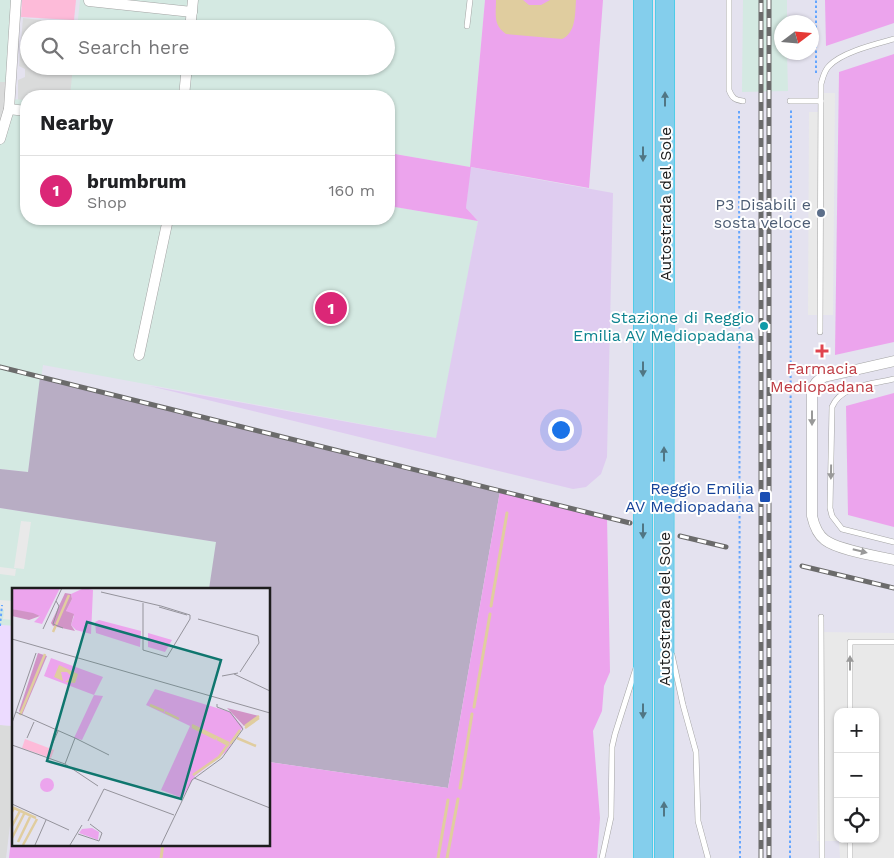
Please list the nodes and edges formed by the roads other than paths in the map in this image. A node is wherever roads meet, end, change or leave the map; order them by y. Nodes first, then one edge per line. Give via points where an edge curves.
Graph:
1 (16, 0) edge
2 (193, 0) edge
3 (470, 0) edge
4 (643, 0) edge
5 (665, 0) edge
6 (729, 0) edge
7 (89, 1) edge
8 (192, 12) junction
9 (191, 20) edge
10 (467, 26) dead end
11 (894, 39) edge
12 (186, 75) edge
13 (185, 90) edge
14 (743, 101) dead end
15 (790, 101) dead end
16 (821, 101) junction
17 (9, 110) junction
18 (20, 111) edge
19 (0, 139) edge
20 (167, 225) edge
21 (820, 332) dead end
22 (140, 355) dead end
23 (894, 361) edge
24 (894, 379) edge
25 (894, 542) edge
26 (894, 560) edge
27 (821, 617) dead end
28 (664, 618) junction
29 (894, 642) edge
30 (643, 644) junction
31 (850, 708) edge
32 (850, 843) edge
33 (602, 858) edge
34 (643, 858) edge
35 (664, 858) edge
36 (708, 858) edge
37 (822, 858) edge
38 (850, 858) edge

1 - 17 street
2 - 8 street
3 - 10 lane
4 -> 30 highway, Autostrada del Sole
28 -> 5 highway, Autostrada del Sole
6 - 14 lane via 729,90 736,100
7 - 8 street
8 - 9 street
11 - 16 lane via 828,66 821,84
12 - 13 street
15 - 16 lane
16 - 21 lane
17 - 18 street
17 - 19 street
20 - 22 street
23 -> 26 street via 824,377 814,384 812,392 812,516 815,526 825,540 834,545
24 -> 25 lane via 849,390 832,406 830,508 842,529
27 - 37 lane
35 -> 28 highway, Autostrada del Sole
28 - 36 lane via 696,752 698,821
31 -> 29 lane via 850,642
30 - 33 lane via 612,747 611,817
30 -> 34 highway, Autostrada del Sole
32 - 38 lane

